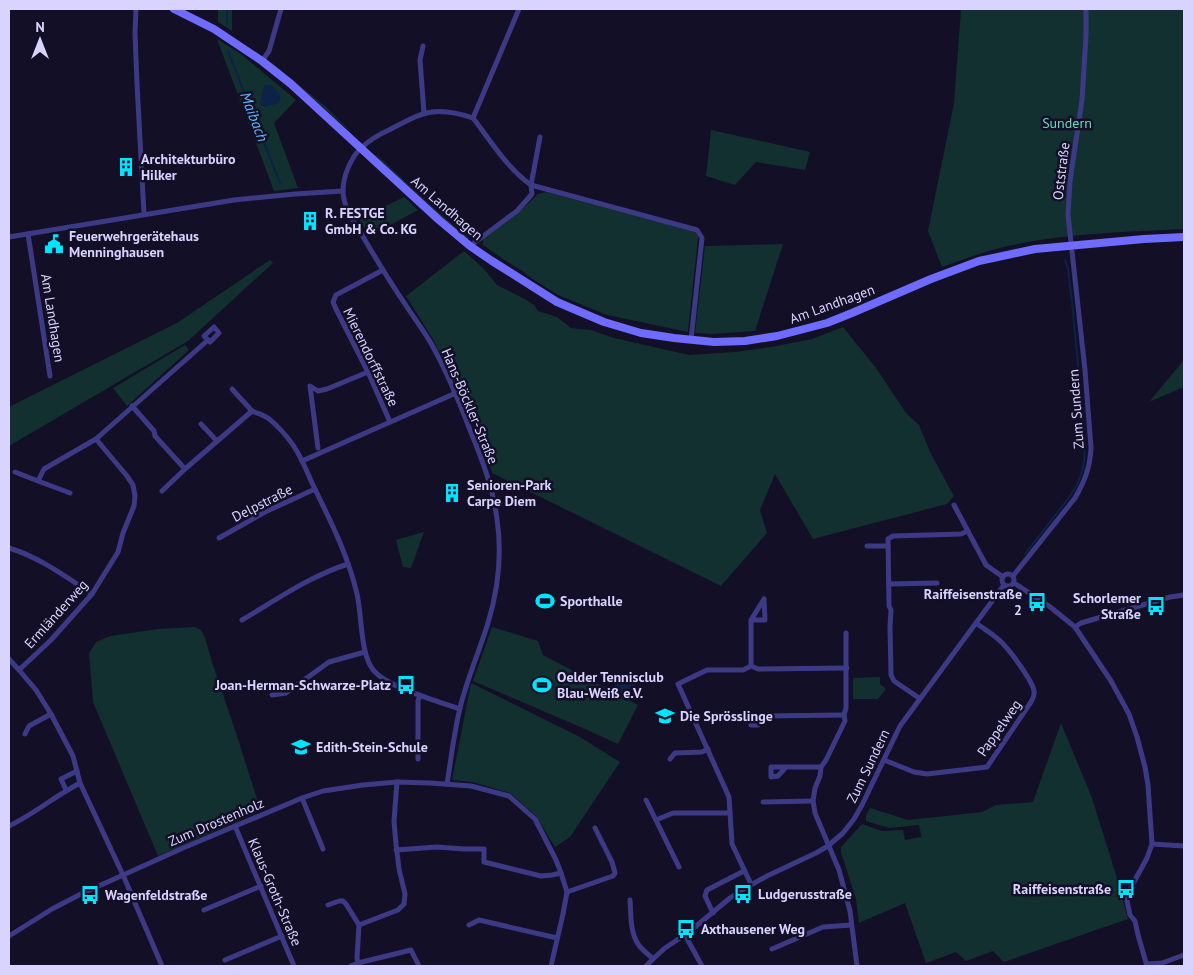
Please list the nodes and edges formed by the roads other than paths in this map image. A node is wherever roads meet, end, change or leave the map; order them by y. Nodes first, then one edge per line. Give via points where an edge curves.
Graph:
1 (136, 9) edge
2 (174, 9) edge
3 (280, 9) edge
4 (519, 9) edge
5 (1086, 9) edge
6 (424, 46) dead end
7 (262, 61) junction
8 (424, 113) junction
9 (473, 118) junction
10 (540, 137) dead end
11 (361, 148) junction
12 (531, 184) junction
13 (343, 191) junction
14 (144, 214) junction
15 (28, 234) junction
16 (9, 237) edge
17 (1184, 237) edge
18 (1071, 245) junction
19 (470, 246) junction
20 (382, 270) junction
21 (208, 340) dead end
22 (691, 340) junction
23 (368, 372) junction
24 (50, 376) dead end
25 (232, 389) dead end
26 (456, 393) junction
27 (132, 406) junction
28 (252, 411) junction
29 (390, 422) junction
30 (201, 424) dead end
31 (96, 439) junction
32 (217, 441) junction
33 (318, 448) dead end
34 (302, 461) junction
35 (185, 469) junction
36 (15, 472) dead end
37 (38, 481) junction
38 (315, 489) junction
39 (162, 491) dead end
40 (70, 493) dead end
41 (954, 505) dead end
42 (968, 531) junction
43 (219, 538) dead end
44 (867, 546) dead end
45 (888, 546) junction
46 (11, 548) edge
47 (9, 556) edge
48 (348, 564) junction
49 (1013, 576) junction
50 (1003, 578) junction
51 (937, 583) dead end
52 (1014, 583) junction
53 (889, 584) junction
54 (1004, 585) junction
55 (92, 594) junction
56 (1184, 595) edge
57 (242, 620) dead end
58 (751, 620) dead end
59 (976, 623) junction
60 (1075, 627) junction
61 (846, 633) dead end
62 (365, 652) junction
63 (9, 659) edge
64 (751, 666) junction
65 (847, 668) junction
66 (19, 670) junction
67 (272, 695) dead end
68 (420, 695) junction
69 (919, 698) junction
70 (460, 709) junction
71 (51, 714) junction
72 (844, 715) junction
73 (766, 716) dead end
74 (24, 734) dead end
75 (708, 749) junction
76 (418, 759) dead end
77 (670, 759) dead end
78 (884, 760) junction
79 (786, 767) dead end
80 (821, 768) junction
81 (77, 771) junction
82 (397, 782) junction
83 (80, 783) junction
84 (447, 784) junction
85 (66, 790) junction
86 (302, 798) junction
87 (646, 800) dead end
88 (812, 801) junction
89 (763, 802) dead end
90 (730, 813) junction
91 (656, 820) junction
92 (9, 826) edge
93 (235, 826) junction
94 (595, 828) dead end
95 (1152, 844) junction
96 (828, 846) junction
97 (1184, 846) edge
98 (323, 850) dead end
99 (396, 850) junction
100 (679, 867) dead end
101 (744, 871) junction
102 (561, 873) junction
103 (123, 876) junction
104 (751, 884) junction
105 (261, 886) junction
106 (566, 892) junction
107 (630, 900) dead end
108 (328, 905) dead end
109 (204, 910) dead end
110 (713, 912) junction
111 (469, 924) dead end
112 (360, 925) junction
113 (851, 925) junction
114 (685, 935) junction
115 (9, 936) edge
116 (282, 936) junction
117 (557, 938) junction
118 (772, 949) dead end
119 (1184, 956) edge
120 (653, 959) junction
121 (225, 960) dead end
122 (358, 963) junction
123 (1147, 965) edge
124 (1161, 965) edge
125 (162, 966) edge
126 (294, 966) edge
127 (352, 966) edge
128 (418, 966) edge
129 (551, 966) edge
130 (646, 966) edge
131 (702, 966) edge
132 (857, 966) edge

1 - 14 street
2 - 7 street, Am Landhagen via 214,29
3 - 7 street
4 - 9 street
5 - 18 street, Oststraße via 1082,100 1070,181 1068,215
6 - 8 street via 420,60
7 - 11 street, Am Landhagen
8 - 9 street via 441,111
8 - 11 street via 379,135
9 - 12 street via 521,178
10 - 12 street
11 - 13 street via 345,176
11 - 19 street, Am Landhagen
12 - 19 street via 532,194 517,210
12 - 22 street via 697,230 702,238
13 - 14 street via 264,197
13 - 20 street, Hans-Böckler-Straße via 350,215
14 - 15 street
15 - 16 street
15 - 24 street, Am Landhagen
17 - 18 street, Am Landhagen
18 - 22 street, Am Landhagen via 980,261 800,331 745,341
18 - 49 street, Zum Sundern via 1091,448 1088,471 1075,498
19 - 22 street, Am Landhagen via 565,306 641,333
20 - 23 street, Mierendorffstraße via 336,295 333,302
20 - 26 street, Hans-Böckler-Straße via 431,344
21 - 27 street
23 - 29 street, Mierendorffstraße
23 - 33 street via 327,389 318,391 310,386
25 - 28 street
26 - 29 street, Mierendorffstraße
26 - 70 street, Hans-Böckler-Straße via 493,497 499,550 496,591
27 - 31 street
27 - 35 street
28 - 32 street
28 - 34 street via 267,417 291,442
29 - 34 street, Mierendorffstraße
30 - 32 street
31 - 37 street via 44,468
31 - 55 street, Ermländerweg via 133,485 135,496 118,552
32 - 35 street
34 - 38 street
35 - 39 street
36 - 37 street
37 - 40 street
38 - 43 street, Delpstraße
38 - 48 street
41 - 42 street
42 - 45 street via 961,534 893,536 888,539
42 - 50 street via 986,564
44 - 45 street
45 - 53 street
46 - 47 street
46 - 55 street via 53,568
48 - 57 street via 315,577
48 - 62 street via 357,595
49 - 50 street via 1009,574
49 - 52 street
50 - 54 street
51 - 53 street
52 - 54 street
52 - 60 street
53 - 69 street via 891,675 894,681
54 - 59 street, Zum Sundern
55 - 66 street, Ermländerweg
56 - 60 street
58 - 64 street
59 - 69 street, Zum Sundern
59 - 78 street, Pappelweg via 1003,644 1022,669 1033,685 1031,702 987,767 927,774
60 - 95 street via 1129,714 1148,785
61 - 65 street
62 - 67 street via 329,662 286,692
62 - 68 street via 375,672
63 - 66 street
64 - 65 street via 758,669
64 - 75 street via 743,670 707,670 678,684
65 - 72 street
66 - 71 street
68 - 70 street
68 - 76 street
69 - 78 street, Zum Sundern via 900,726
70 - 84 street, Hans-Böckler-Straße
71 - 74 street via 30,726
71 - 81 street via 73,756
72 - 73 street
72 - 80 street via 845,721
75 - 77 street via 675,753
75 - 90 street via 729,797
78 - 96 street, Zum Sundern via 854,818
79 - 80 street
80 - 88 street
81 - 83 street
81 - 85 street via 61,780
82 - 84 street, Zum Drostenholz
82 - 86 street, Zum Drostenholz via 332,789
82 - 99 street
83 - 85 street
83 - 103 street
84 - 102 street, Zum Drostenholz via 471,786 509,796 534,819
85 - 92 street
86 - 93 street, Zum Drostenholz
86 - 98 street
87 - 91 street
88 - 89 street
88 - 96 street
90 - 91 street via 673,813
90 - 101 street via 732,844
91 - 100 street
93 - 103 street, Zum Drostenholz
93 - 105 street, Klaus-Groth-Straße
94 - 106 street via 615,873
95 - 97 street
95 - 123 street via 1127,901
96 - 104 street, Zum Sundern
96 - 113 street via 839,870
99 - 102 street via 437,847 484,849 484,862 541,876
99 - 112 street via 404,904 398,910
101 - 104 street
101 - 110 street via 707,890 705,896
102 - 106 street, Zum Drostenholz
103 - 115 street, Zum Drostenholz via 67,901
103 - 125 street
104 - 110 street, Zum Sundern
105 - 109 street
105 - 116 street, Klaus-Groth-Straße
106 - 117 street
107 - 120 street via 637,943
108 - 112 street via 343,901
110 - 114 street, Zum Sundern
111 - 117 street via 479,920
112 - 122 street
113 - 118 street via 823,928
113 - 132 street
114 - 120 street, Zum Sundern
114 - 131 street
116 - 121 street
116 - 126 street, Klaus-Groth-Straße
117 - 129 street
119 - 124 street
120 - 130 street, Zum Sundern
122 - 127 street
122 - 128 street via 411,950
123 - 124 street

